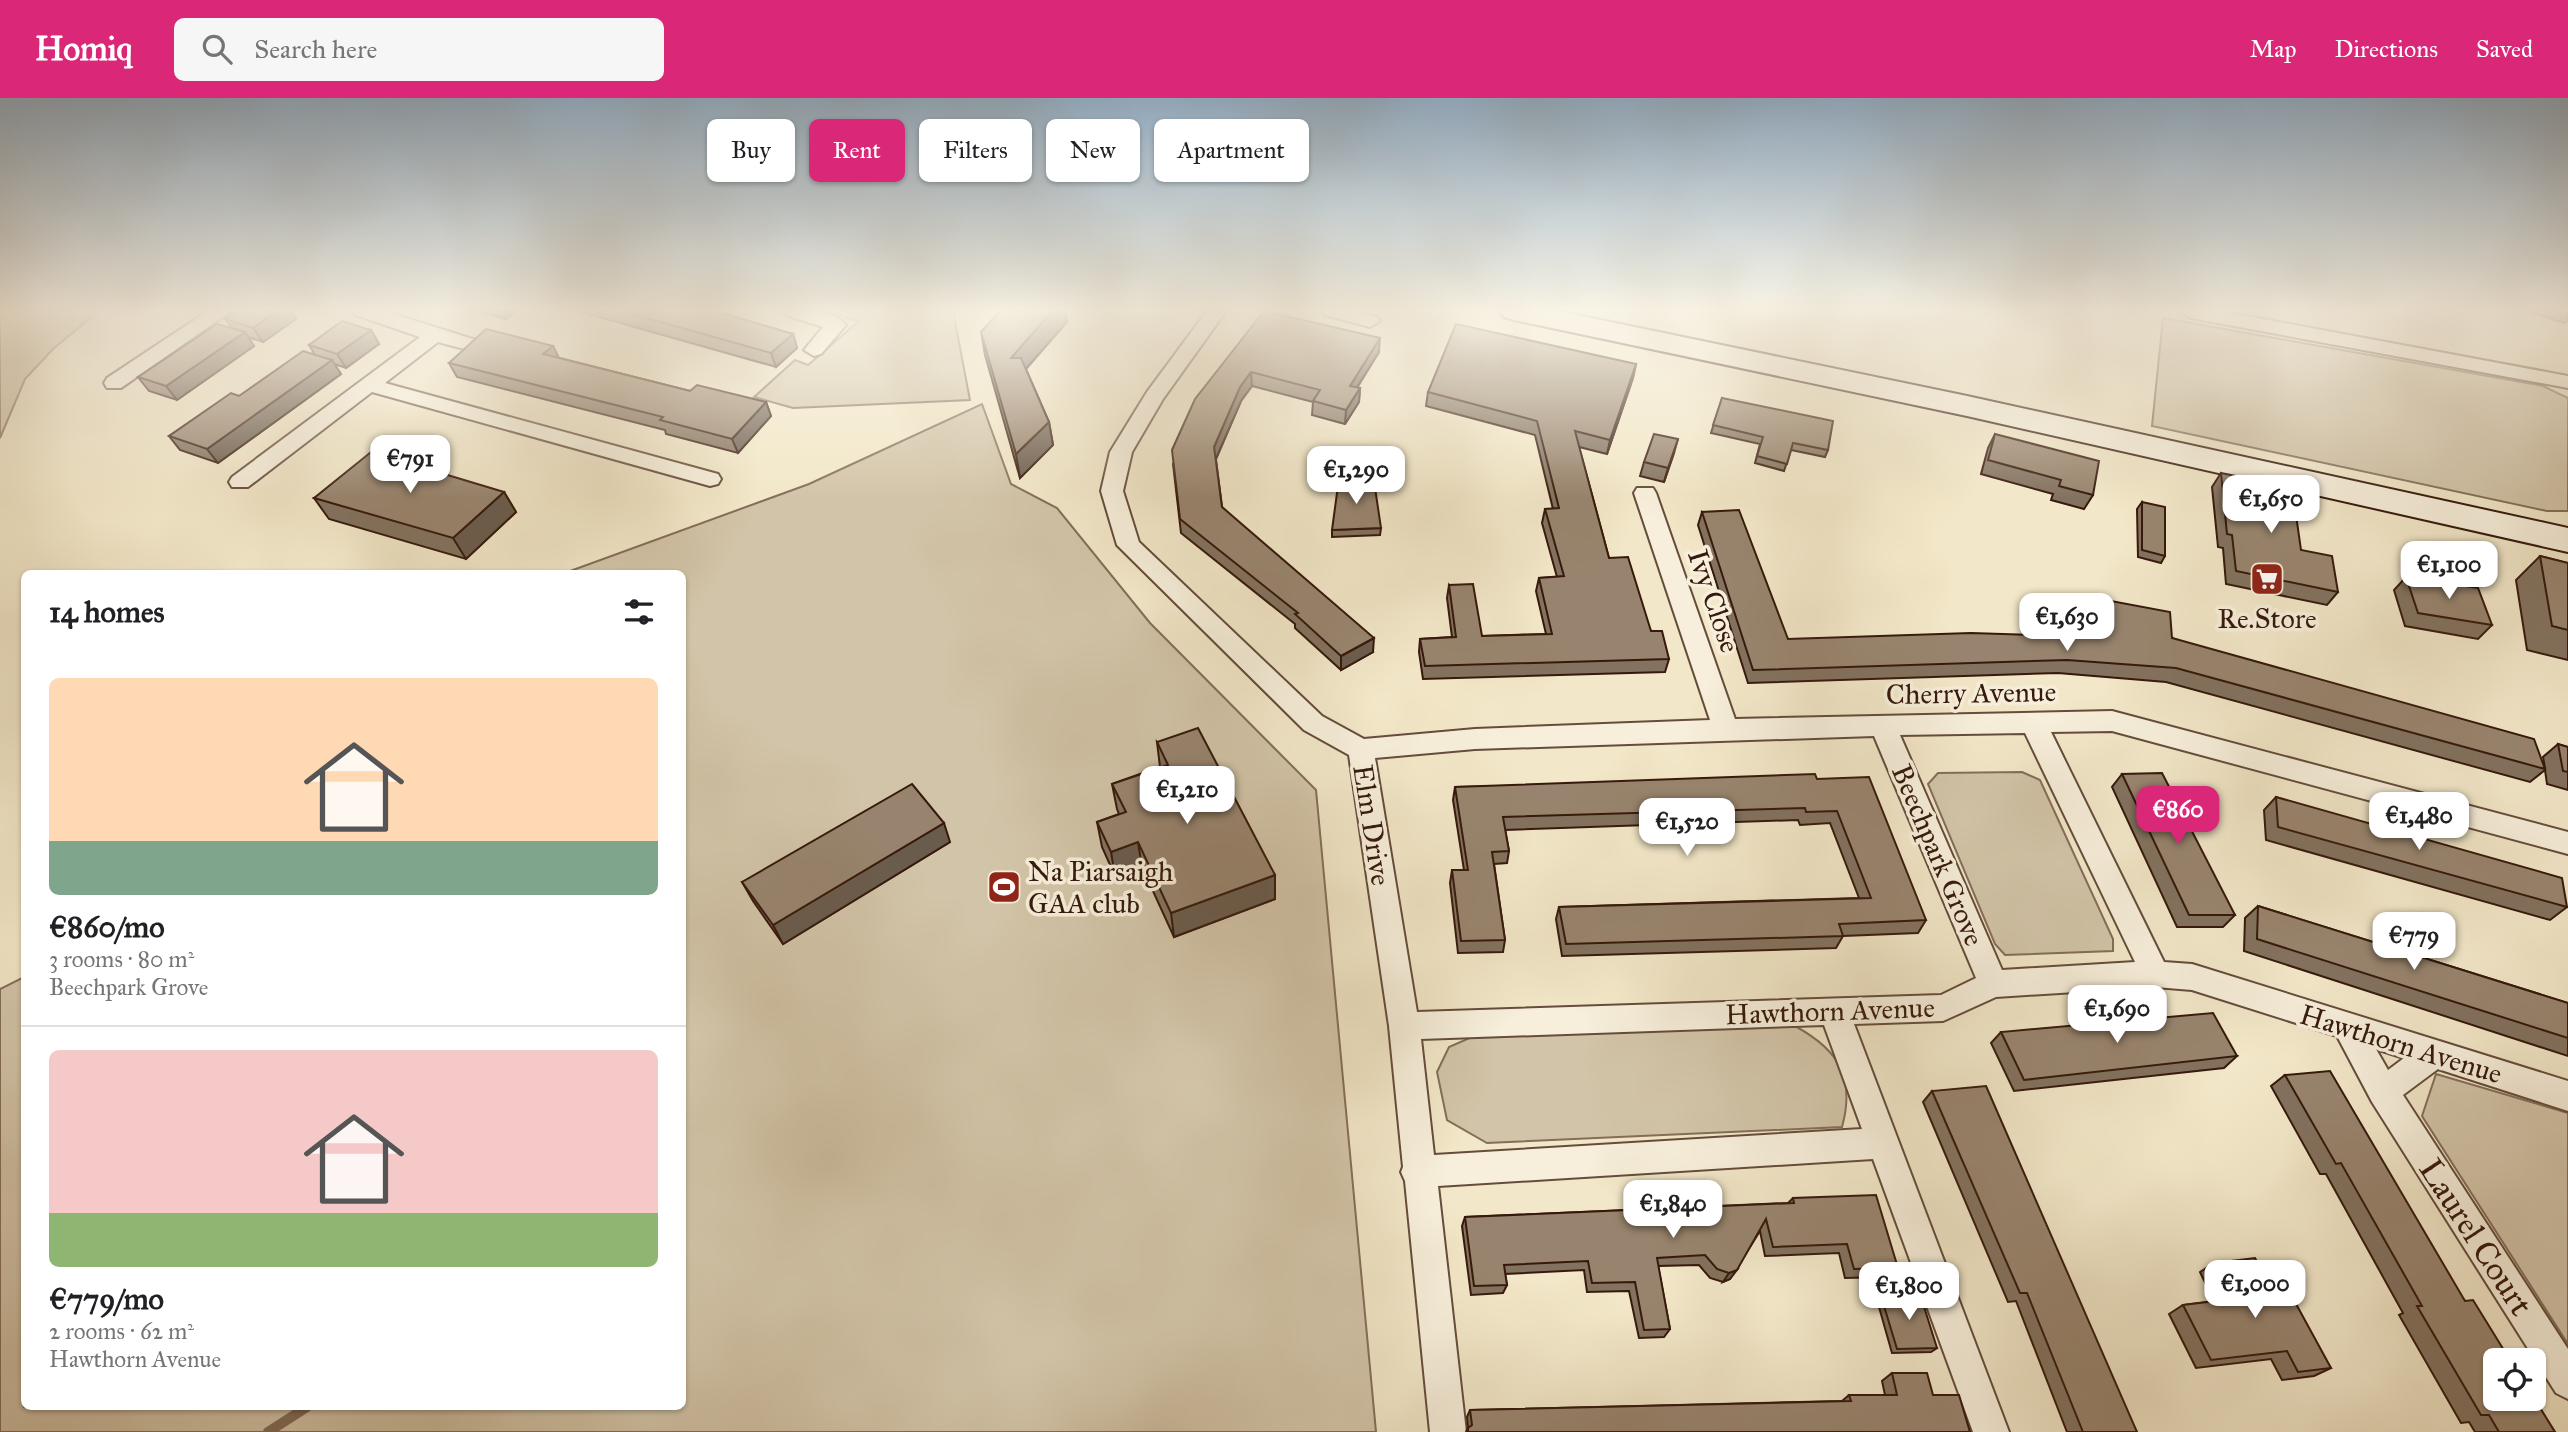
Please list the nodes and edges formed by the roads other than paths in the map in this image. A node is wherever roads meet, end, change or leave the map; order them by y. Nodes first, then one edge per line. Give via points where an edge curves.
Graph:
1 (129, 373) edge
2 (385, 373) edge
3 (1172, 373) edge
4 (1812, 373) edge
5 (2521, 373) edge
6 (2568, 382) edge
7 (114, 383) dead end
8 (369, 385) junction
9 (710, 479) dead end
10 (240, 482) dead end
11 (1645, 492) dead end
12 (2568, 540) edge
13 (2034, 724) junction
14 (1882, 726) junction
15 (1726, 729) junction
16 (1361, 749) junction
17 (2568, 843) edge
18 (2155, 974) junction
19 (1993, 984) junction
20 (1834, 1012) junction
21 (1404, 1026) junction
22 (2348, 1028) junction
23 (2432, 1054) junction
24 (2384, 1092) junction
25 (2568, 1096) edge
26 (1882, 1143) junction
27 (1417, 1172) junction
28 (2568, 1381) edge
29 (1448, 1432) edge
30 (1991, 1432) edge

1 - 7 street
2 - 8 street
3 - 16 street, Elm Drive via 1121,452 1112,491 1129,545 1314,723
4 - 12 main road
5 - 6 street
8 - 9 street
8 - 10 street
11 - 15 street, Ivy Close
13 - 14 street, Cherry Avenue
13 - 17 street, Cherry Avenue via 2112,721
13 - 18 street
14 - 15 street, Cherry Avenue
14 - 19 street, Beechpark Grove
15 - 16 street, Cherry Avenue via 1475,739
16 - 21 street, Elm Drive
18 - 19 street, Hawthorn Avenue
18 - 22 street, Hawthorn Avenue via 2192,977
19 - 20 street, Hawthorn Avenue via 1943,1009
20 - 21 street, Hawthorn Avenue
20 - 26 street
21 - 27 street, Elm Drive
22 - 23 street, Hawthorn Avenue
22 - 24 street, Laurel Court
23 - 24 street
23 - 25 street, Hawthorn Avenue
24 - 28 street, Laurel Court
26 - 27 street
26 - 30 street
27 - 29 street, Elm Drive

